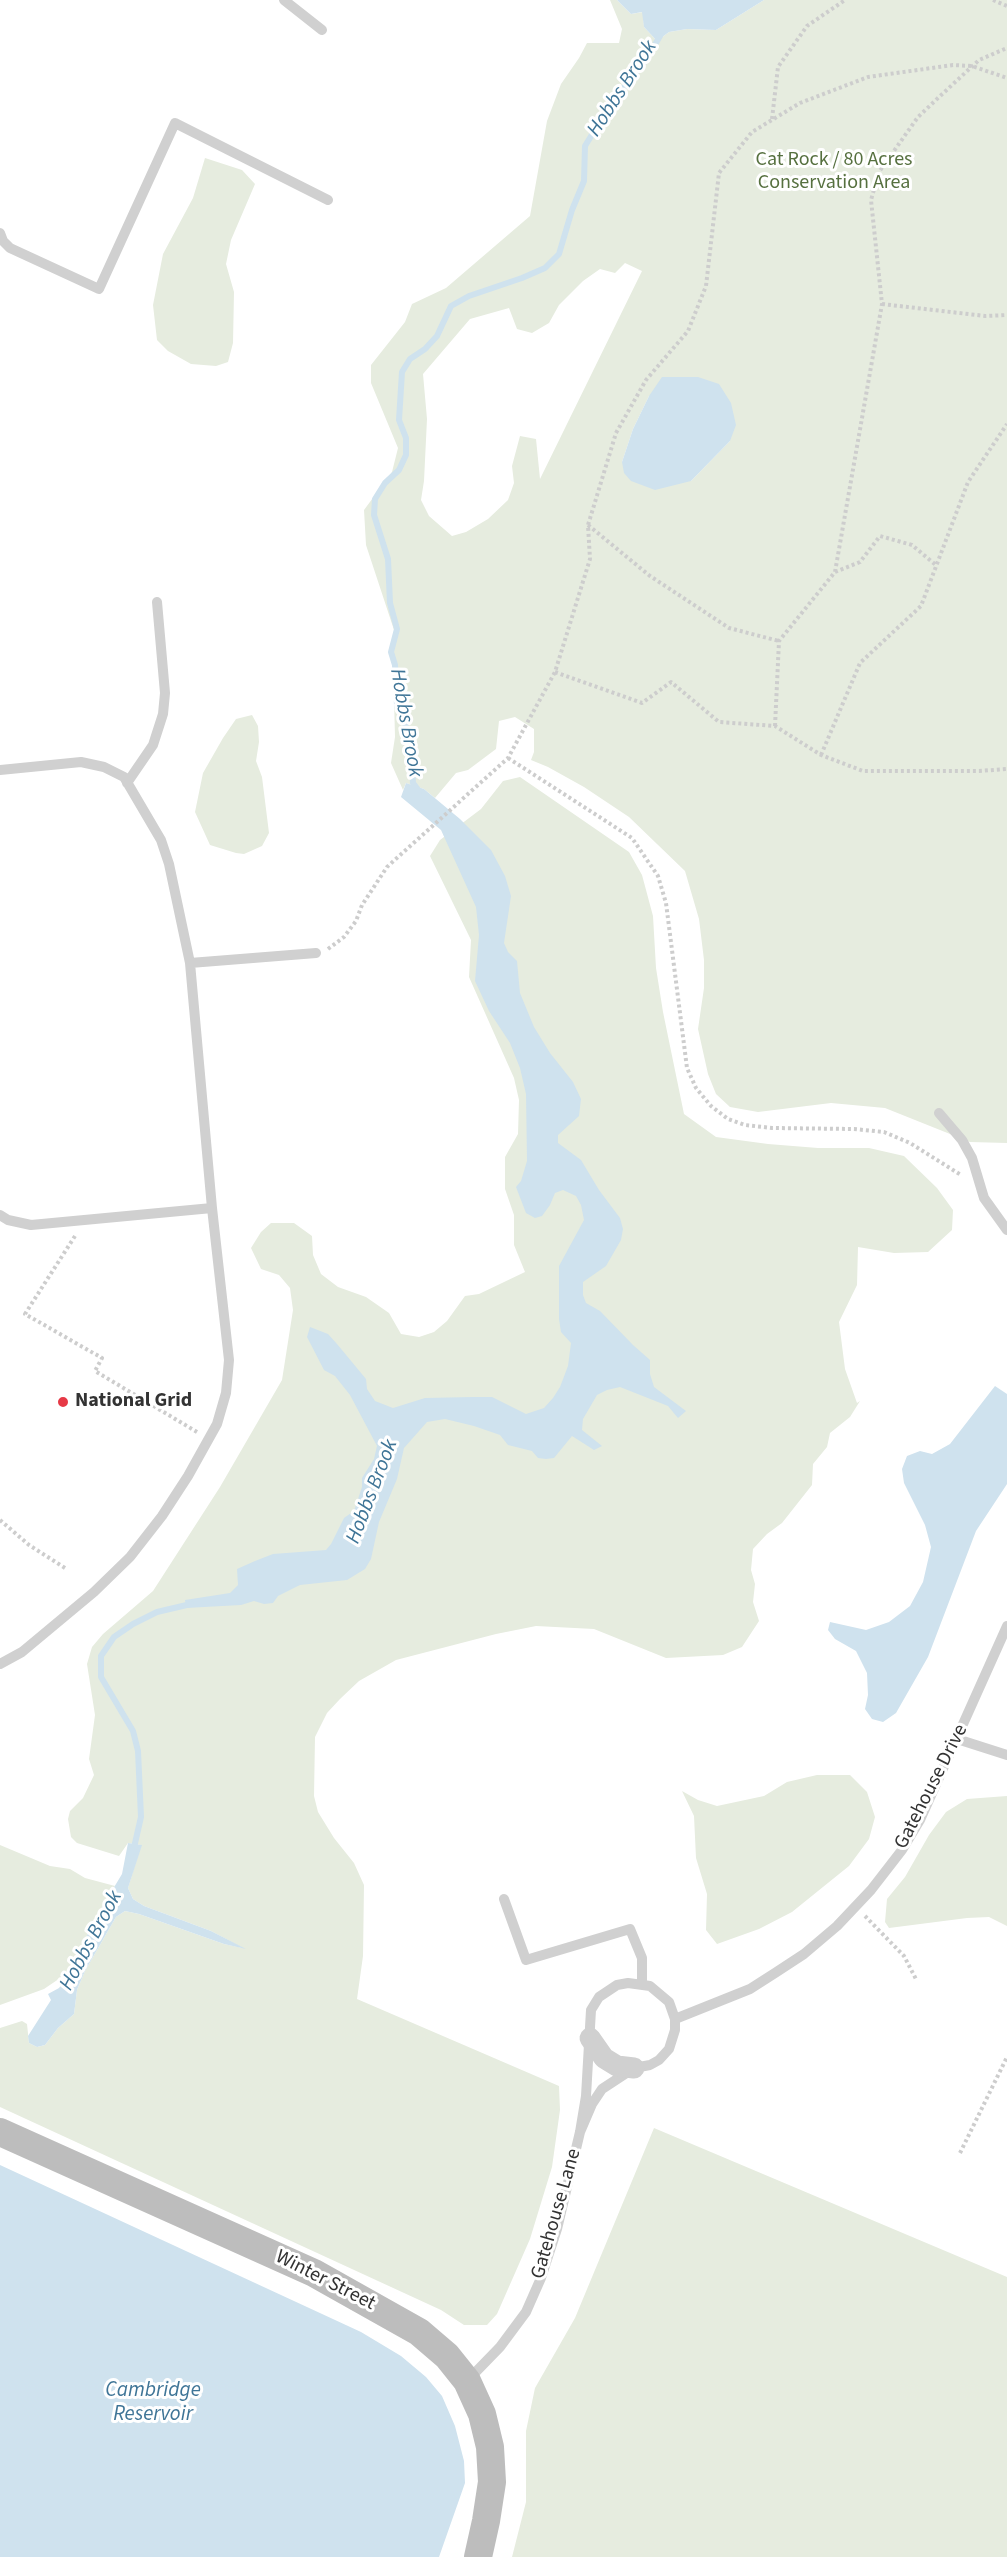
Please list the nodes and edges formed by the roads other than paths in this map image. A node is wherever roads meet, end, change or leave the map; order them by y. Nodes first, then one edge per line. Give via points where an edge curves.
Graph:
1 (284, 0) edge
2 (322, 30) dead end
3 (328, 200) dead end
4 (0, 233) edge
5 (158, 602) dead end
6 (0, 770) edge
7 (127, 783) junction
8 (316, 953) road end
9 (190, 963) junction
10 (939, 1113) dead end
11 (212, 1208) junction
12 (0, 1215) edge
13 (1007, 1230) edge
14 (1007, 1626) edge
15 (0, 1664) edge
16 (957, 1739) junction
17 (1007, 1755) edge
18 (504, 1899) dead end
19 (642, 1984) junction
20 (675, 2019) junction
21 (590, 2038) junction
22 (634, 2068) junction
23 (0, 2132) edge
24 (580, 2132) junction
25 (467, 2380) junction
26 (478, 2557) edge

1 - 2 lane
3 - 4 lane via 175,123 99,288 10,248
5 - 7 lane via 163,714 153,745
6 - 7 lane via 81,762 104,767 124,777
7 - 9 lane via 161,840
8 - 9 lane
9 - 11 lane
10 - 13 lane via 962,1140 984,1198
11 - 12 lane via 31,1225
11 - 15 lane via 229,1360 226,1393 217,1424 168,1506 130,1557 53,1627
14 - 16 lane, Gatehouse Drive
16 - 17 lane
16 - 20 lane, Gatehouse Drive via 902,1850 837,1926 804,1954 750,1989
18 - 19 lane via 526,1960 630,1929 642,1958
19 - 20 lane via 669,2002
19 - 21 lane, Gatehouse Lane via 617,1985 599,1997 591,2010
20 - 22 lane, Gatehouse Lane via 669,2049 650,2065
21 - 22 street via 604,2058 617,2066
21 - 24 lane, Gatehouse Lane
22 - 24 lane, Gatehouse Lane via 602,2089
23 - 25 street, Winter Street via 314,2273 418,2332 447,2356
24 - 25 lane, Gatehouse Lane via 557,2229 526,2312 500,2347
25 - 26 street, Winter Street via 482,2414 490,2447 492,2482

